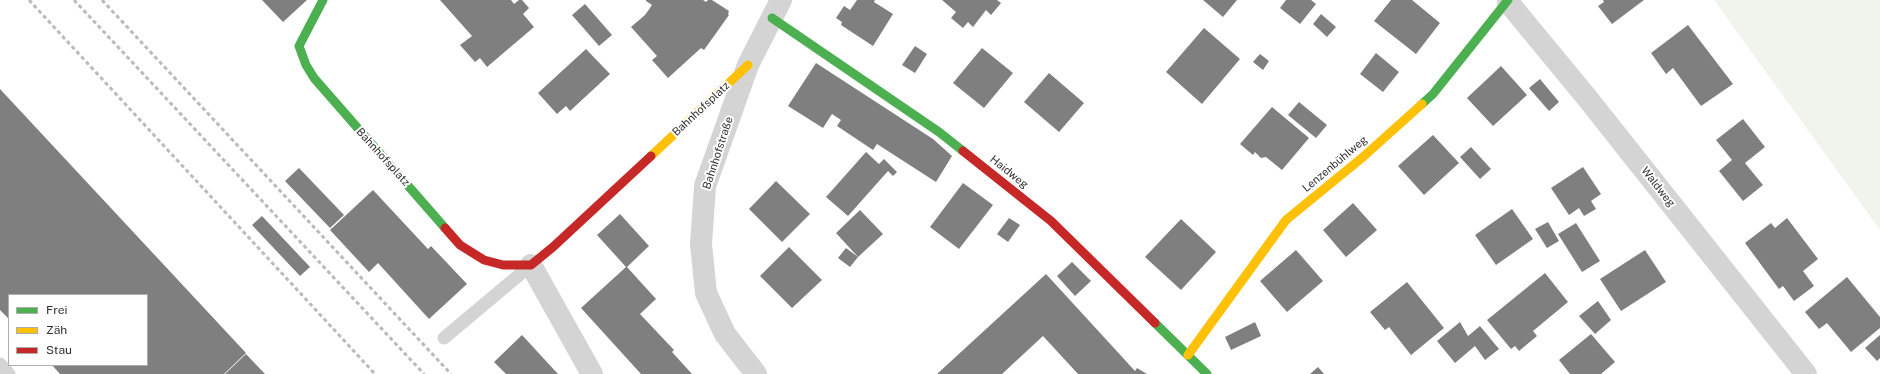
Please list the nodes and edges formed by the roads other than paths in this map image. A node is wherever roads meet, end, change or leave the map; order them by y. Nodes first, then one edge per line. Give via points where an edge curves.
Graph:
1 (323, 0) edge
2 (1508, 1) edge
3 (776, 9) edge
4 (748, 65) junction
5 (531, 266) junction
6 (444, 338) dead end
7 (1188, 355) junction
8 (0, 364) edge
9 (9, 374) edge
10 (592, 374) edge
11 (756, 374) edge
12 (1207, 374) edge
13 (1806, 374) edge

1 - 5 street, Bahnhofsplatz via 299,46 314,78 460,245 484,260 503,265
2 - 7 street, Lenzenbühlweg via 1433,94 1363,157 1286,220
2 - 13 street, Waldweg
3 - 4 street, Bahnhofstraße
3 - 7 street, Haidweg via 939,132 1051,221
4 - 5 street, Bahnhofsplatz
4 - 11 street, Bahnhofstraße via 705,186 701,244 706,293 725,334
5 - 6 lane
5 - 10 street
7 - 12 street, Haidweg
8 - 9 lane

